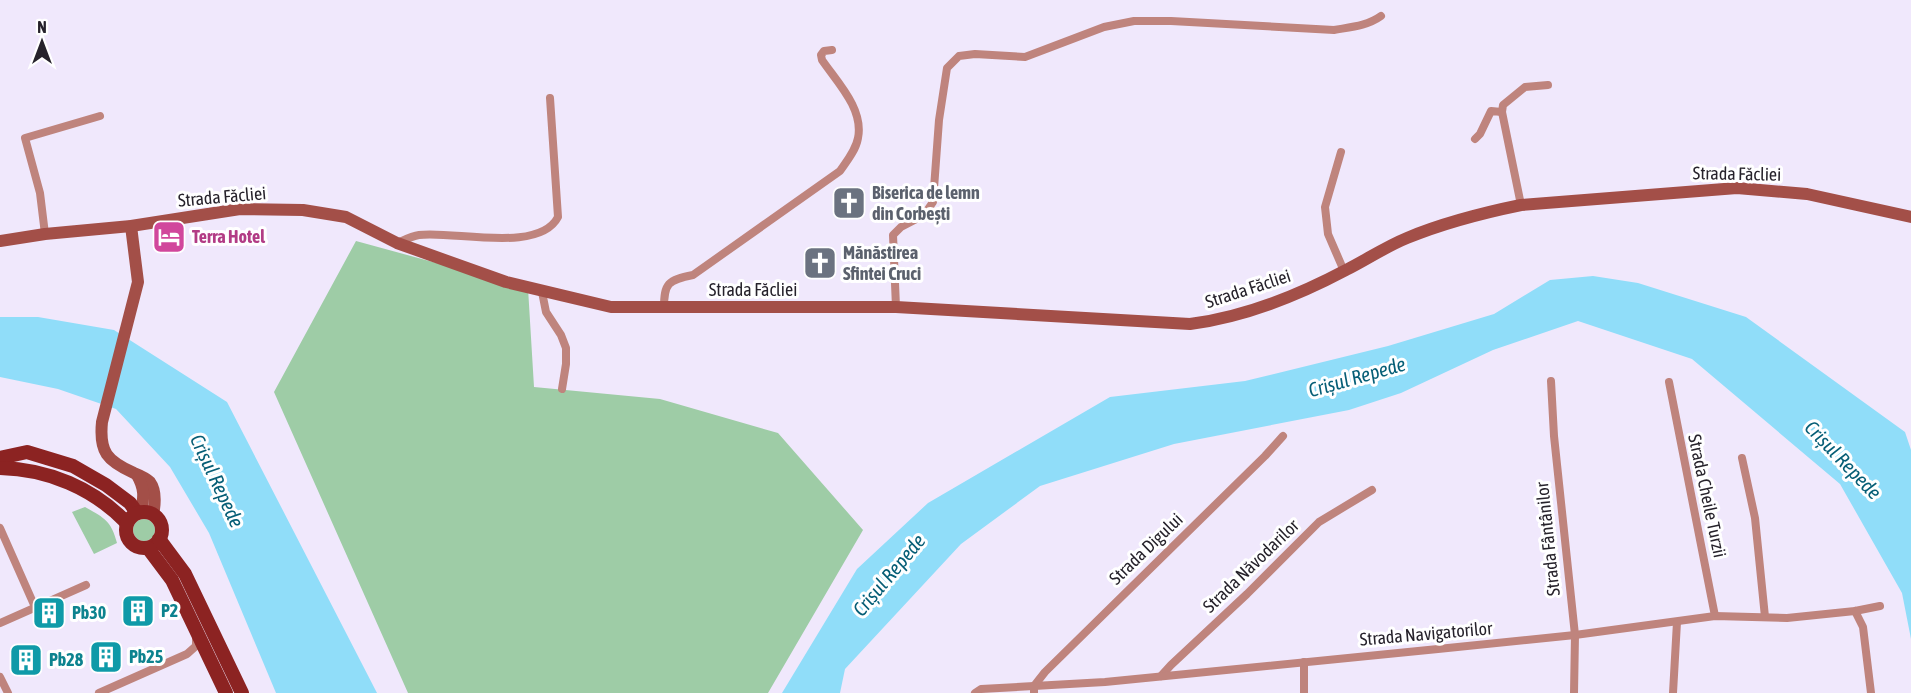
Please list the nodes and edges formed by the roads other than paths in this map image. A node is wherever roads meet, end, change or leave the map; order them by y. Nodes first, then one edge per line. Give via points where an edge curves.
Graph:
1 (1381, 16) dead end
2 (832, 50) dead end
3 (1548, 85) dead end
4 (550, 98) dead end
5 (1502, 112) junction
6 (100, 116) dead end
7 (1475, 139) dead end
8 (1341, 152) dead end
9 (1521, 205) junction
10 (1911, 217) edge
11 (131, 226) junction
12 (45, 234) junction
13 (0, 242) edge
14 (397, 243) junction
15 (1344, 271) junction
16 (542, 292) junction
17 (896, 307) junction
18 (664, 308) junction
19 (1551, 381) dead end
20 (1669, 382) dead end
21 (562, 389) dead end
22 (1283, 436) dead end
23 (0, 458) edge
24 (1742, 458) dead end
25 (0, 468) edge
26 (1372, 490) dead end
27 (140, 511) junction
28 (127, 523) junction
29 (0, 528) edge
30 (154, 544) junction
31 (86, 585) dead end
32 (1880, 606) dead end
33 (35, 607) junction
34 (1855, 611) junction
35 (1715, 616) junction
36 (1765, 617) junction
37 (1677, 622) junction
38 (0, 623) edge
39 (196, 631) junction
40 (1575, 636) junction
41 (188, 654) junction
42 (209, 658) junction
43 (1304, 662) junction
44 (1161, 676) junction
45 (0, 677) edge
46 (1105, 682) junction
47 (1034, 690) edge
48 (8, 693) edge
49 (99, 693) edge
50 (226, 693) edge
51 (242, 693) edge
52 (975, 693) edge
53 (1105, 693) edge
54 (1304, 693) edge
55 (1574, 693) edge
56 (1673, 693) edge
57 (1871, 693) edge

1 - 17 street via 1358,26 1334,30 1134,21 1104,27 1025,57 959,56 947,68 933,202 924,215 893,235
2 - 18 street via 824,51 822,60 852,103 858,120 858,138 852,154 840,171 693,275 668,283
3 - 5 street via 1524,87 1503,105
4 - 14 street via 558,218 554,224 547,230 511,237 419,235
5 - 7 street via 1491,111
5 - 9 street
6 - 12 street via 25,138 40,193
8 - 15 street via 1325,207 1328,234
9 - 10 street, Strada Făcliei via 1737,188 1807,194
9 - 15 street, Strada Făcliei via 1430,229
11 - 12 street, Strada Făcliei
11 - 14 street, Strada Făcliei via 240,209 303,210 346,217
11 - 27 street via 138,282 102,422 101,444 104,452 140,480 145,494
12 - 13 street, Strada Făcliei
14 - 16 street, Strada Făcliei
15 - 17 street, Strada Făcliei via 1253,310 1190,324
16 - 18 street, Strada Făcliei via 610,307
16 - 21 street via 546,312 566,348
17 - 18 street, Strada Făcliei
19 - 40 street, Strada Fântânilor
20 - 35 street, Strada Cheile Turzii
22 - 47 street, Strada Digului via 1045,672
23 - 27 main road via 27,453 73,466
24 - 36 street via 1755,518
25 - 28 main road via 48,474 87,490
26 - 44 street, Strada Năvodarilor via 1319,522
27 - 28 main road
27 - 30 main road via 158,518 162,529
28 - 30 main road via 128,540 137,547
29 - 33 street
30 - 39 main road
30 - 51 main road via 185,574
31 - 33 street
32 - 34 street, Strada Navigatorilor
33 - 38 street
34 - 36 street, Strada Navigatorilor
34 - 57 street via 1863,627
35 - 36 street, Strada Navigatorilor
35 - 37 street, Strada Navigatorilor
37 - 40 street, Strada Navigatorilor
37 - 56 street
39 - 41 street via 195,646
39 - 42 main road
40 - 43 street, Strada Navigatorilor
40 - 55 street, Strada Fântânilor
41 - 42 street
41 - 49 street
42 - 50 main road
43 - 44 street, Strada Navigatorilor
43 - 54 street
44 - 46 street, Strada Navigatorilor
45 - 48 street
46 - 47 street, Strada Navigatorilor
46 - 53 street
47 - 52 street, Strada Navigatorilor via 981,689

